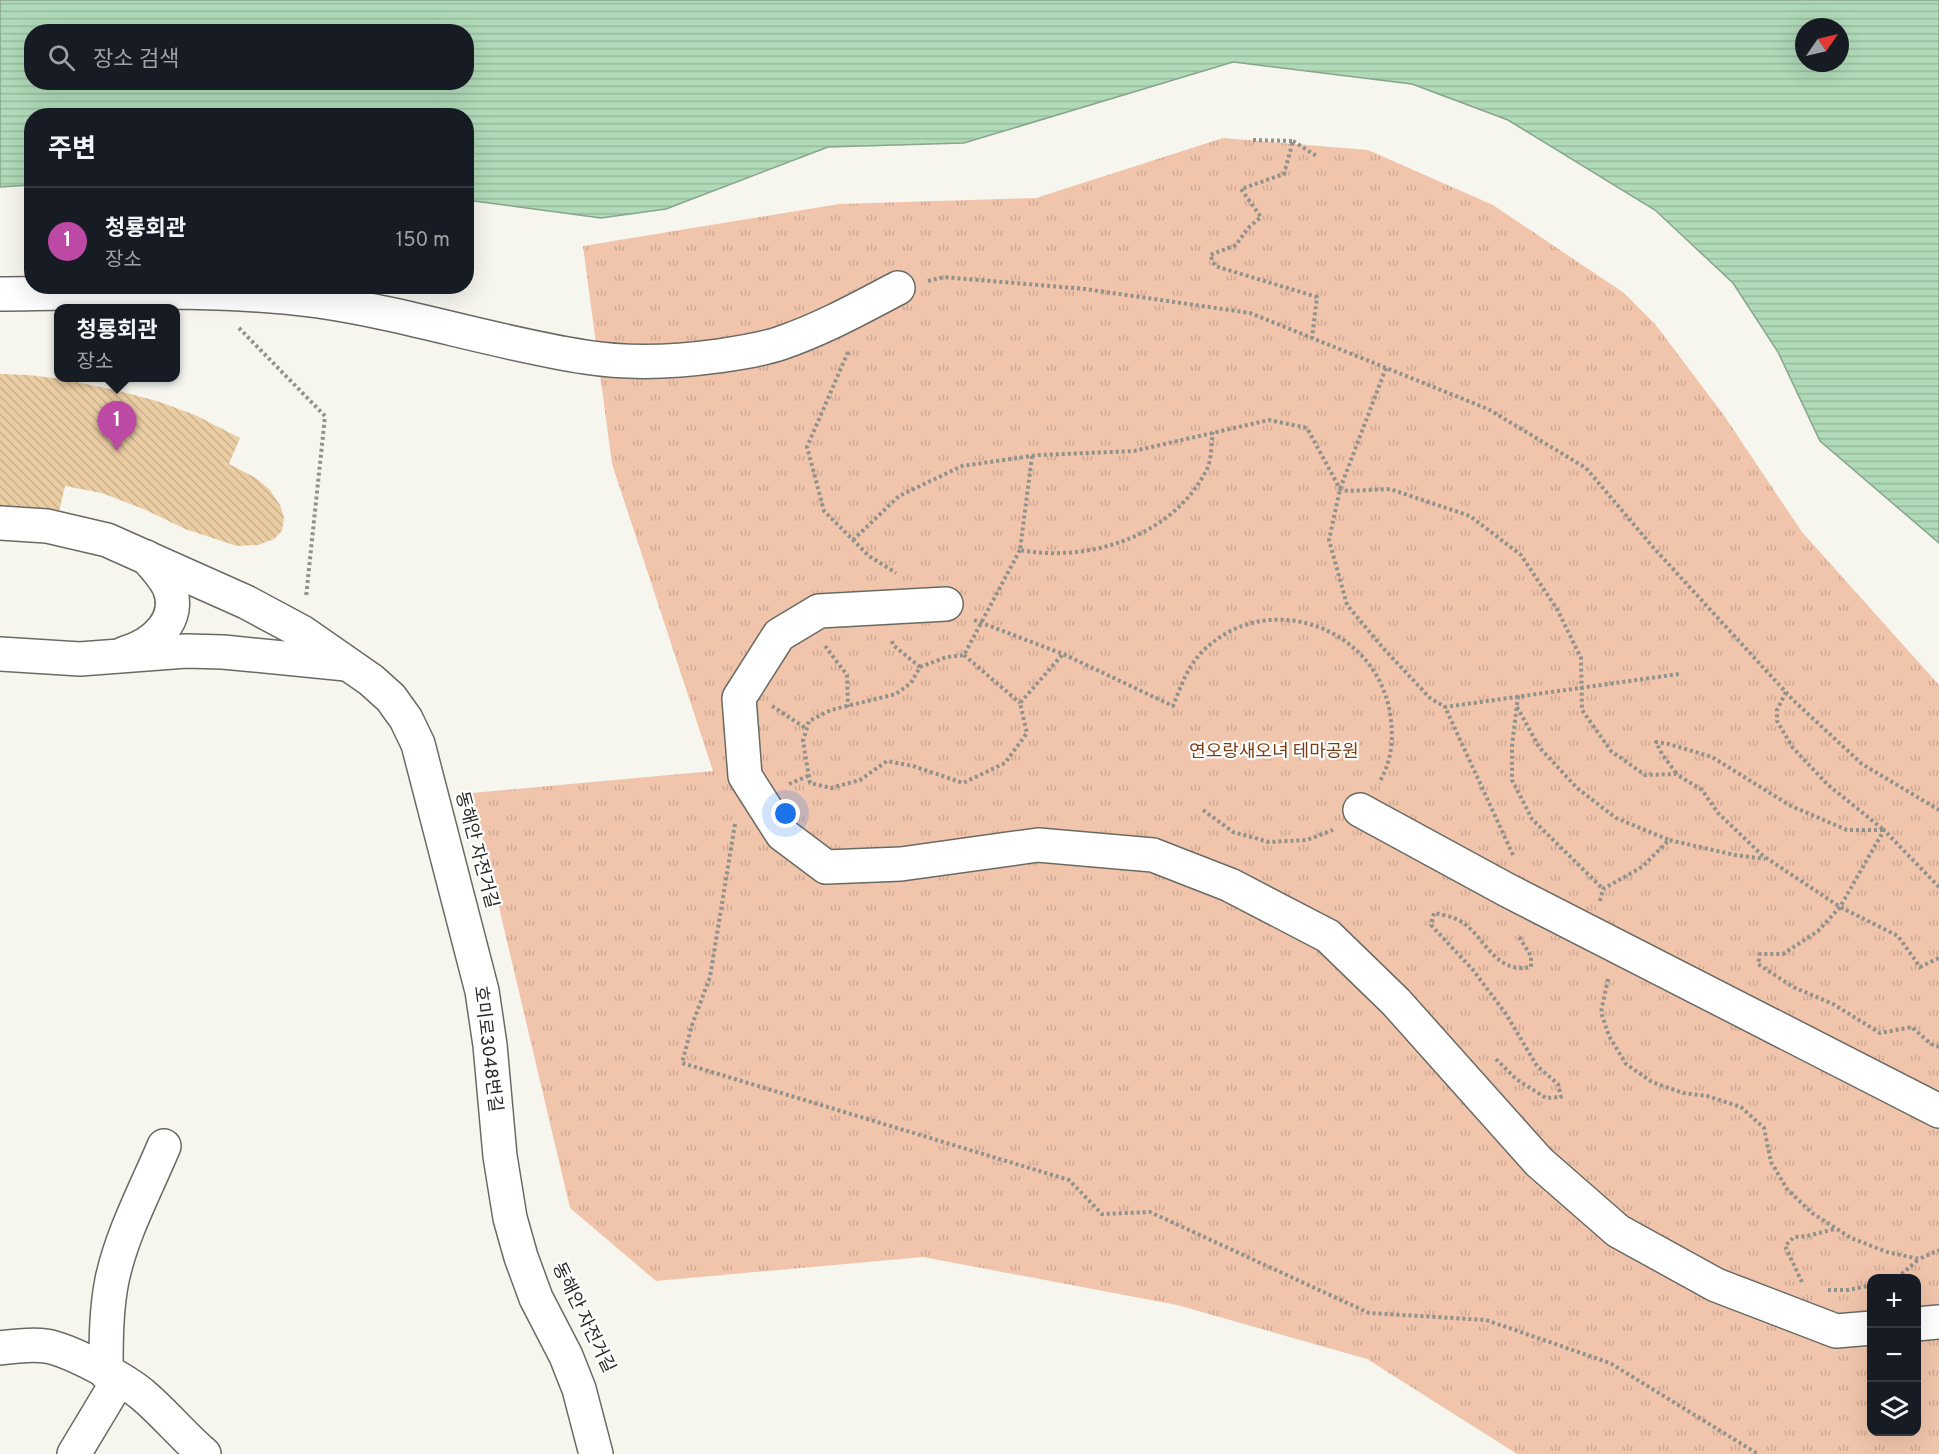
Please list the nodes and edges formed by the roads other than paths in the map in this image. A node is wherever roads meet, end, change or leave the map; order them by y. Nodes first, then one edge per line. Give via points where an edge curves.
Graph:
1 (898, 288) road end
2 (0, 294) edge
3 (24, 294) edge
4 (249, 294) edge
5 (0, 523) edge
6 (145, 556) junction
7 (946, 604) road end
8 (0, 654) edge
9 (108, 657) junction
10 (348, 664) junction
11 (1360, 810) road end
12 (1939, 1112) edge
13 (164, 1146) dead end
14 (1939, 1322) edge
15 (1921, 1324) edge
16 (1867, 1328) edge
17 (0, 1348) edge
18 (112, 1376) junction
19 (74, 1454) edge
20 (204, 1454) edge
21 (596, 1454) edge

1 - 4 street via 827,325 780,343 664,361 586,357 373,311
2 - 3 street
5 - 6 street, 호미로3048번길 via 78,532
6 - 9 street via 170,589 170,618 152,641
6 - 10 street, 호미로3048번길 via 246,602 302,632
7 - 16 street via 819,611 779,635 739,698 745,776 782,834 826,867 901,864 1038,845 1153,855 1230,885 1328,936 1396,1002 1539,1162 1618,1231 1716,1285 1836,1331
8 - 9 street
9 - 10 street via 222,652
10 - 21 street, 호미로3048번길 via 391,698 418,744 482,991 510,1218 536,1298 579,1389
11 - 12 street
13 - 18 street via 124,1240 112,1280 106,1331
14 - 15 street
17 - 18 street via 48,1346
18 - 19 street
18 - 20 street via 143,1395

